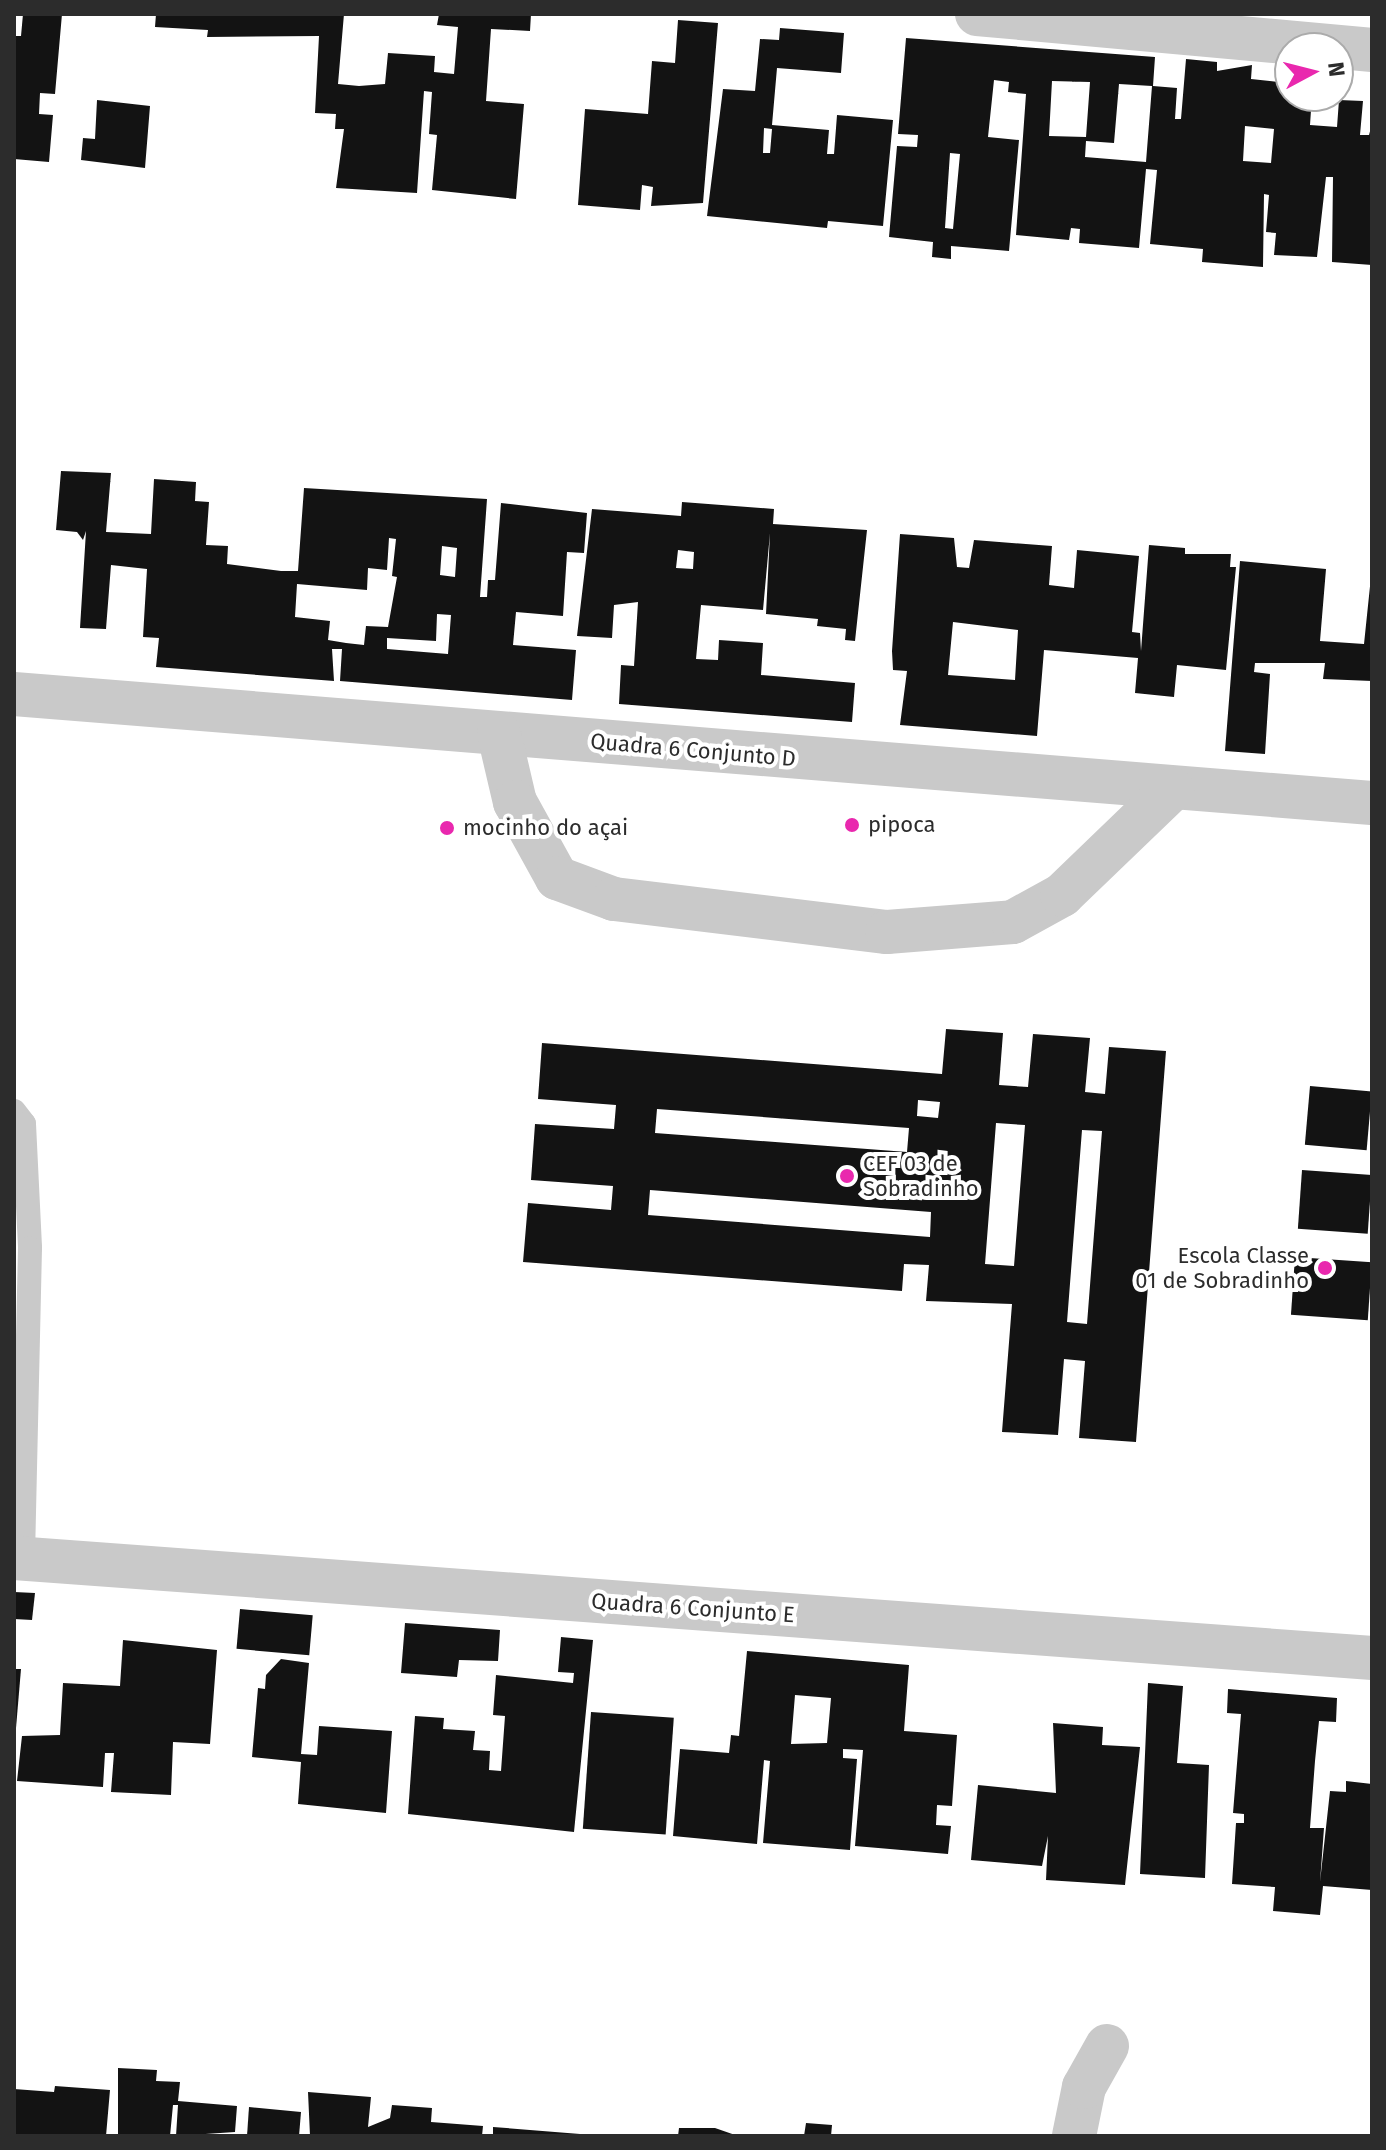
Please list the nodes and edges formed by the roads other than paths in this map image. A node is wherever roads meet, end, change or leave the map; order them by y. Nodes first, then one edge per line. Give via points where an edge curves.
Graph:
1 (977, 14) edge
2 (1372, 50) edge
3 (14, 694) edge
4 (499, 734) junction
5 (1172, 789) junction
6 (1372, 803) edge
7 (14, 1111) edge
8 (19, 1559) edge
9 (1372, 1658) edge
10 (1107, 2046) dead end
11 (1074, 2136) edge

1 - 2 street
3 - 4 street, Quadra 6 Conjunto D
4 - 5 street, Quadra 6 Conjunto D
4 - 5 street via 515,802 557,878 614,899 887,932 1013,922 1062,895
5 - 6 street, Quadra 6 Conjunto D
7 - 8 lane via 24,1124 30,1248
8 - 9 street, Quadra 6 Conjunto E
10 - 11 street via 1084,2087

